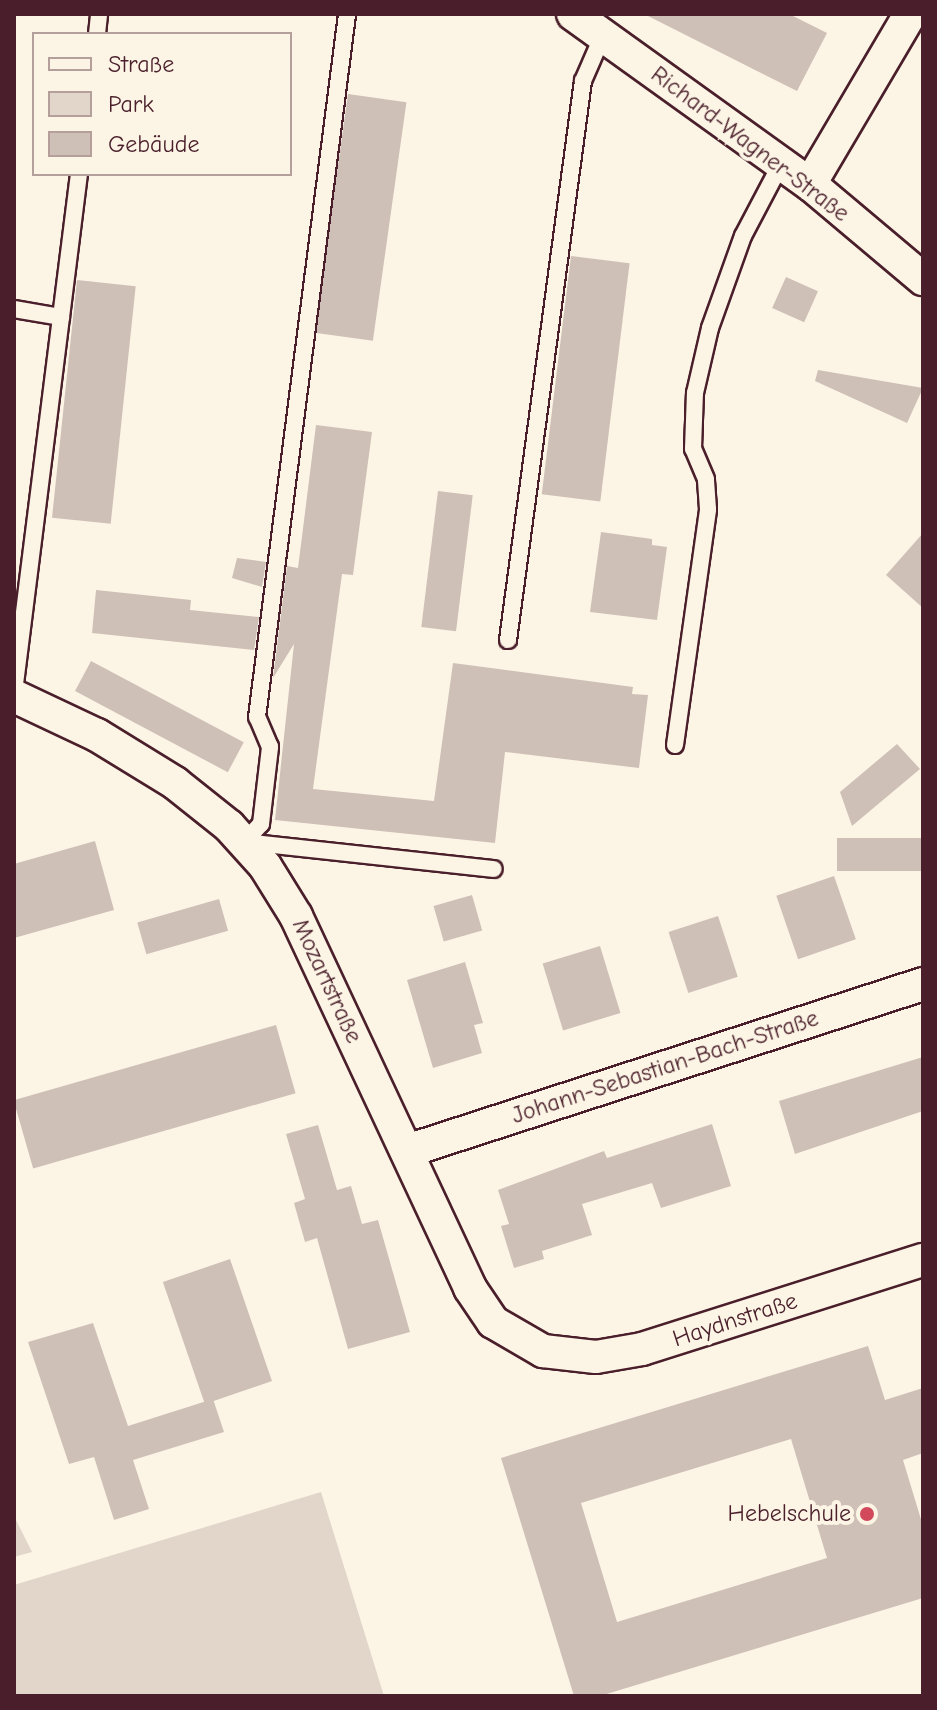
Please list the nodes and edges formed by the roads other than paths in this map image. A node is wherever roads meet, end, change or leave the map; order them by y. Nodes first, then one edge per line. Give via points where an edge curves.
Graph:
1 (347, 14) edge
2 (573, 14) edge
3 (910, 14) edge
4 (603, 35) junction
5 (781, 164) junction
6 (79, 176) edge
7 (810, 184) junction
8 (923, 279) edge
9 (14, 309) edge
10 (61, 317) junction
11 (508, 640) dead end
12 (14, 694) edge
13 (675, 745) dead end
14 (244, 842) junction
15 (494, 869) dead end
16 (923, 984) edge
17 (407, 1151) junction
18 (923, 1260) edge
19 (543, 1351) joint

1 - 14 lane via 257,717 270,747 261,824
2 - 4 street, Richard-Wagner-Straße
3 - 7 street
4 - 5 street, Richard-Wagner-Straße
4 - 11 lane via 583,81
5 - 7 street, Richard-Wagner-Straße
5 - 13 lane via 743,236 710,328 695,393 693,449 706,479 708,509
6 - 10 lane
7 - 8 street, Richard-Wagner-Straße
9 - 10 lane
10 - 12 lane
12 - 14 street, Mozartstraße via 97,735 175,783
14 - 15 lane
14 - 17 street, Mozartstraße via 296,916
16 - 17 street, Johann-Sebastian-Bach-Straße
17 - 19 street, Mozartstraße via 470,1288 493,1322
18 - 19 street, Haydnstraße via 642,1349 596,1357

